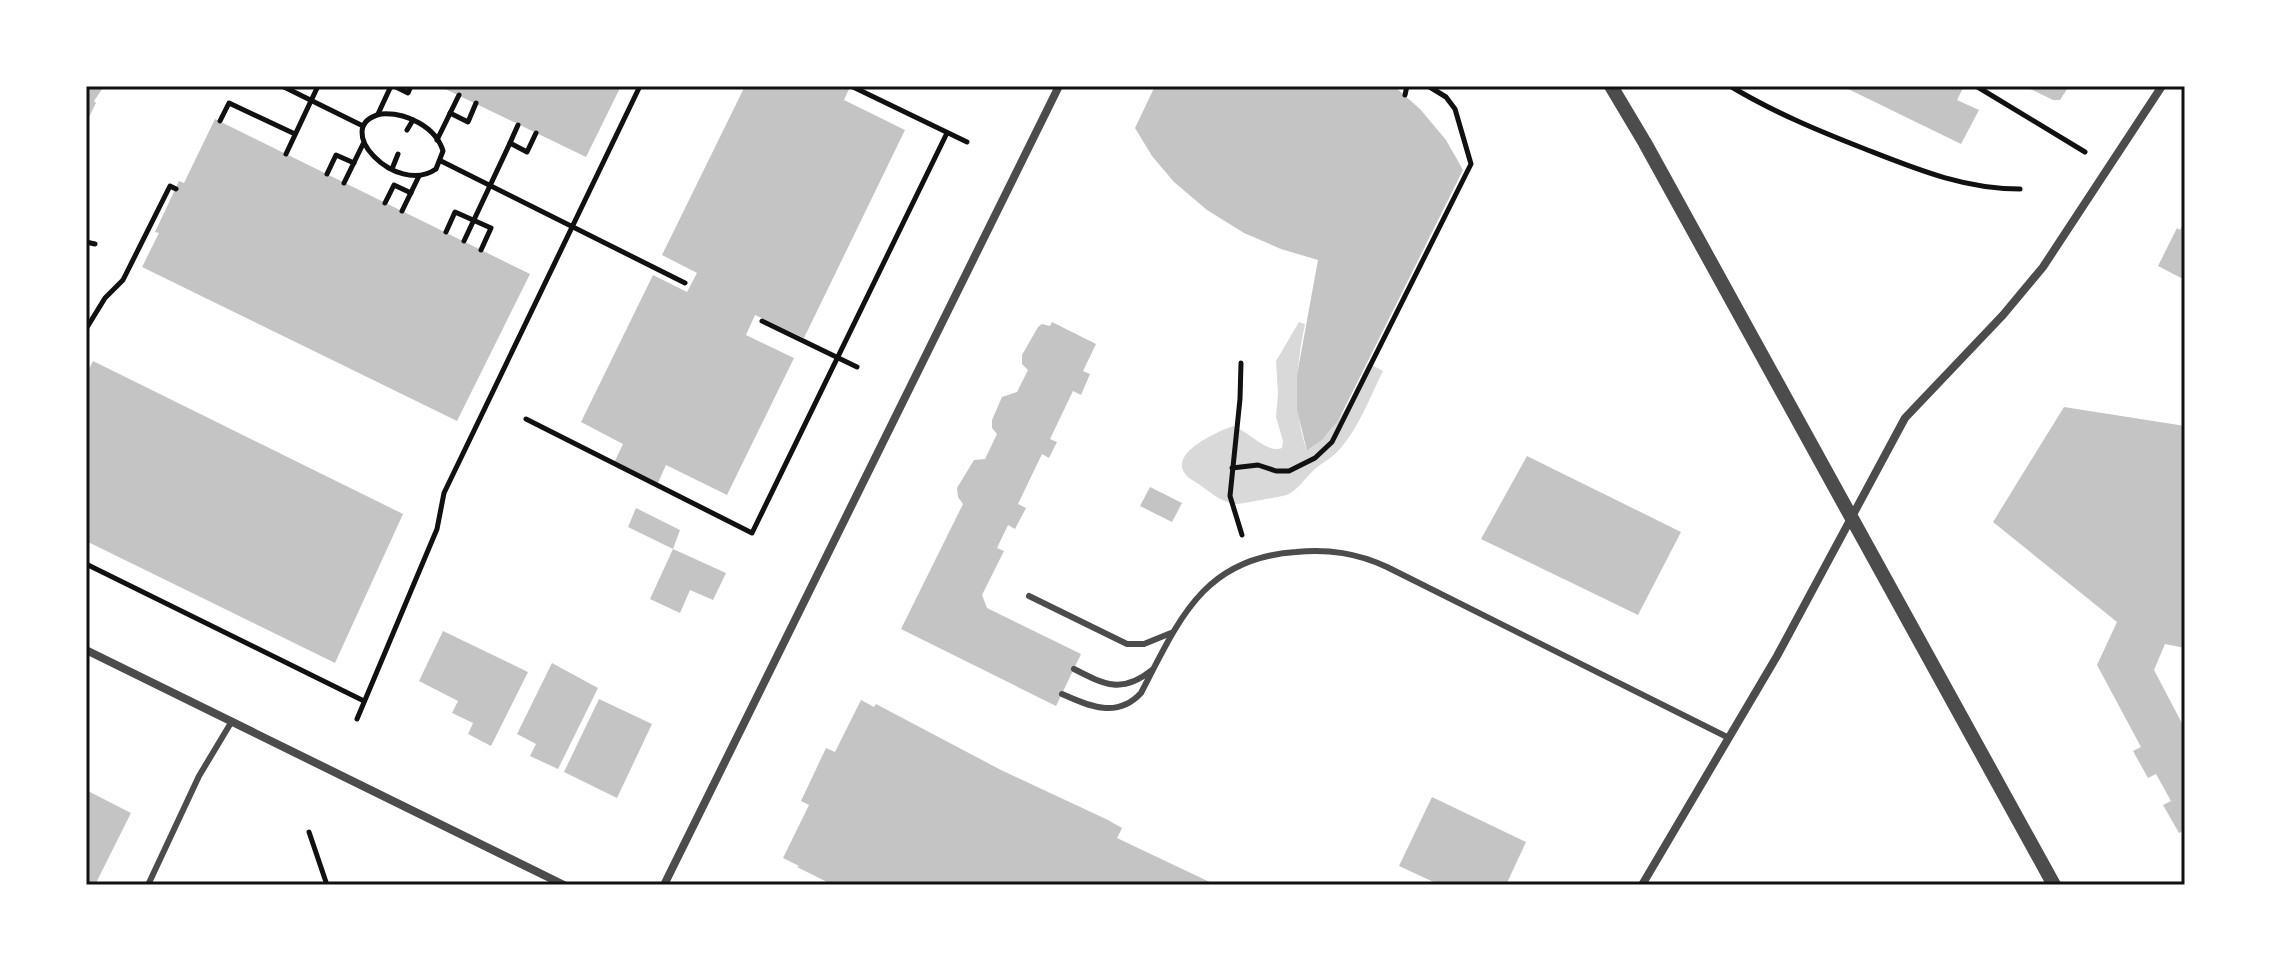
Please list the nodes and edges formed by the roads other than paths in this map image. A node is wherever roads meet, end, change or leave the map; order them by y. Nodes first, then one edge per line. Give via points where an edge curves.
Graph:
1 (1059, 86) edge
2 (1611, 86) edge
3 (2162, 86) edge
4 (1853, 518) junction
5 (1029, 596) dead end
6 (1173, 630) junction
7 (86, 650) edge
8 (1155, 667) junction
9 (1074, 669) dead end
10 (1062, 694) dead end
11 (232, 721) junction
12 (1729, 738) junction
13 (148, 885) edge
14 (564, 885) edge
15 (664, 885) edge
16 (1642, 885) edge
17 (2054, 885) edge

1 - 15 street
2 - 4 street
3 - 4 street via 2027,287 1905,418
4 - 12 street
4 - 17 street
5 - 6 lane via 1127,644 1157,640
6 - 8 lane
6 - 12 lane via 1193,602 1242,562 1310,550 1355,554
7 - 11 street
8 - 9 lane via 1135,681 1114,686
8 - 10 lane via 1141,693 1118,707 1095,707
11 - 13 lane via 199,776
11 - 14 street
12 - 16 street

